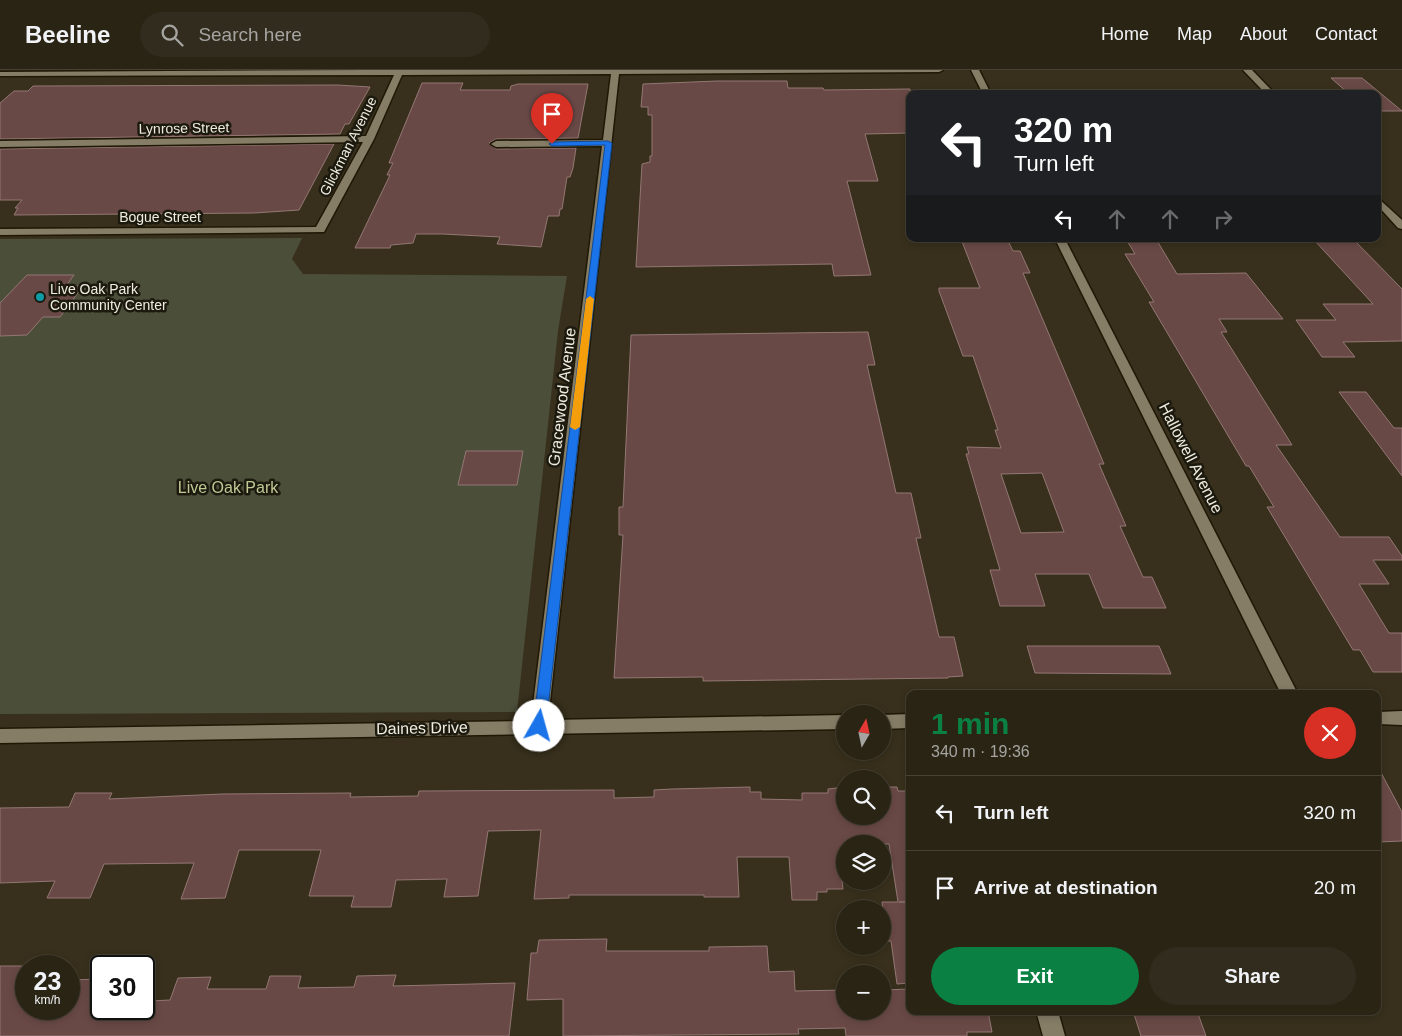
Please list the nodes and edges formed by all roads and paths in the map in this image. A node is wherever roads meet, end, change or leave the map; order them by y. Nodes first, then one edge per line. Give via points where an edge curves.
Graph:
1 (939, 70) edge
2 (975, 70) edge
3 (1247, 70) edge
4 (499, 71) edge
5 (761, 71) edge
6 (233, 72) edge
7 (615, 72) junction
8 (399, 73) junction
9 (0, 74) edge
10 (985, 90) edge
11 (1267, 90) edge
12 (369, 139) junction
13 (608, 143) junction
14 (0, 144) edge
15 (496, 144) dead end
16 (1381, 204) edge
17 (1402, 226) edge
18 (320, 230) joint
19 (0, 232) edge
20 (1062, 242) edge
21 (1288, 690) edge
22 (1381, 718) edge
23 (1402, 718) edge
24 (906, 721) edge
25 (836, 722) edge
26 (891, 722) edge
27 (539, 726) junction
28 (0, 736) edge
29 (1049, 1015) edge
30 (1054, 1036) edge

1 - 5 street
2 - 10 street
3 - 11 street
4 - 7 street
4 - 8 street
5 - 7 street
6 - 8 street
6 - 9 street
7 - 13 street, Gracewood Avenue
8 - 12 street, Glickman Avenue
12 - 14 street, Lynrose Street
12 - 18 street, Glickman Avenue
13 - 15 street
13 - 27 street, Gracewood Avenue
16 - 17 street
18 - 19 street, Bogue Street
20 - 21 street, Hallowell Avenue
22 - 23 street
24 - 26 street
25 - 27 street, Daines Drive
27 - 28 street, Daines Drive
29 - 30 street

